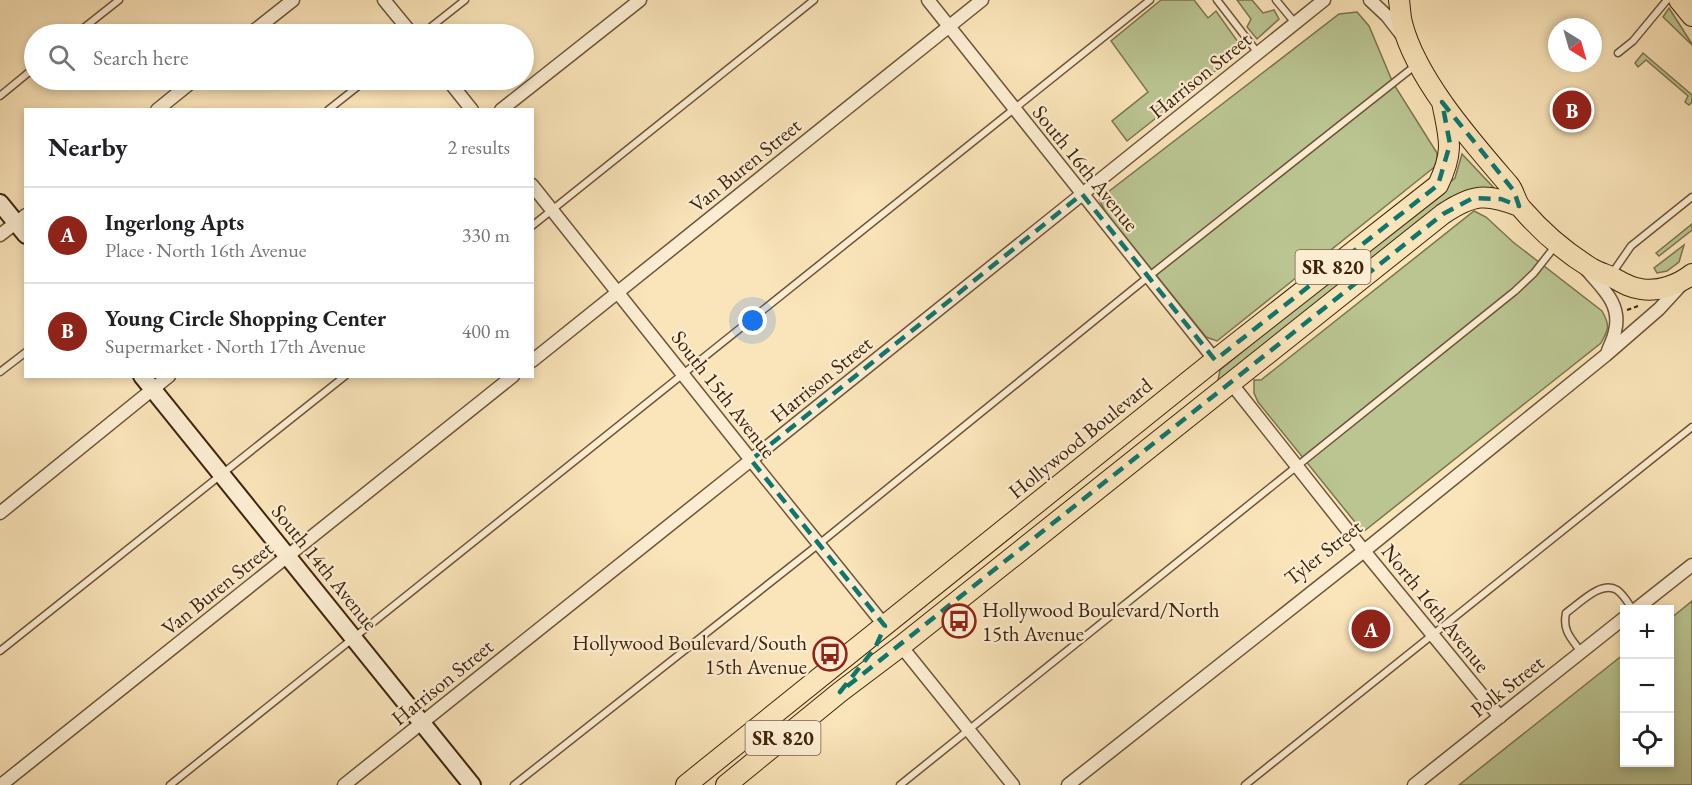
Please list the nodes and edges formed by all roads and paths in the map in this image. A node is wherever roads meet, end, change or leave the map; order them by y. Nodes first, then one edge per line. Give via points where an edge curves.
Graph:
1 (119, 0) edge
2 (293, 0) edge
3 (384, 0) edge
4 (465, 0) edge
5 (640, 0) edge
6 (814, 0) edge
7 (928, 0) edge
8 (982, 0) edge
9 (1150, 0) edge
10 (1217, 0) edge
11 (1276, 0) edge
12 (1370, 0) edge
13 (1399, 0) edge
14 (1667, 0) edge
15 (1679, 0) edge
16 (1324, 1) edge
17 (1692, 16) edge
18 (89, 24) edge
19 (263, 24) edge
20 (404, 24) edge
21 (435, 24) edge
22 (1295, 24) junction
23 (949, 27) junction
24 (1618, 52) dead end
25 (1258, 53) junction
26 (1415, 54) junction
27 (24, 76) edge
28 (534, 84) edge
29 (182, 90) edge
30 (353, 90) edge
31 (456, 90) edge
32 (526, 90) edge
33 (0, 96) edge
34 (1442, 102) junction
35 (159, 108) edge
36 (331, 108) edge
37 (470, 108) edge
38 (504, 108) edge
39 (1014, 109) junction
40 (534, 187) edge
41 (1082, 194) junction
42 (1692, 197) edge
43 (0, 203) edge
44 (1519, 206) junction
45 (553, 210) junction
46 (22, 224) edge
47 (534, 224) edge
48 (0, 236) edge
49 (1557, 243) junction
50 (1576, 258) junction
51 (1610, 276) junction
52 (1148, 277) junction
53 (1690, 278) edge
54 (618, 292) junction
55 (1638, 306) dead end
56 (1625, 310) dead end
57 (24, 354) edge
58 (1606, 355) junction
59 (534, 359) edge
60 (1215, 360) junction
61 (0, 372) edge
62 (683, 374) junction
63 (163, 378) edge
64 (343, 378) edge
65 (511, 378) edge
66 (148, 383) edge
67 (1231, 383) junction
68 (1203, 406) junction
69 (1692, 427) edge
70 (751, 460) junction
71 (1297, 466) junction
72 (222, 475) junction
73 (0, 513) edge
74 (819, 544) junction
75 (1364, 551) junction
76 (288, 557) junction
77 (1692, 565) edge
78 (949, 574) junction
79 (1631, 605) edge
80 (1639, 605) edge
81 (1620, 621) edge
82 (885, 626) junction
83 (1432, 635) junction
84 (353, 638) junction
85 (901, 646) junction
86 (0, 651) edge
87 (1581, 652) junction
88 (840, 692) junction
89 (1500, 717) junction
90 (422, 722) junction
91 (968, 730) junction
92 (1, 785) edge
93 (170, 785) edge
94 (344, 785) edge
95 (472, 785) edge
96 (513, 785) edge
97 (686, 785) edge
98 (726, 785) edge
99 (900, 785) edge
100 (1012, 785) edge
101 (1068, 785) edge
102 (1245, 785) edge
103 (1414, 785) edge

1 - 18 lane
2 - 19 street
3 - 20 street
4 - 21 lane
5 - 28 street
6 - 45 lane
7 - 23 street, South 16th Avenue
8 - 23 street, Van Buren Street
9 - 39 lane
10 - 25 lane
11 - 22 lane
12 - 26 street
13 - 26 main road, SR 820 via 1401,20
14 - 24 lane
15 - 17 main road
16 - 22 street, Harrison Street
22 - 25 street, Harrison Street
23 - 39 street, South 16th Avenue
23 - 54 street, Van Buren Street
25 - 41 street, Harrison Street
26 - 34 main road, SR 820
26 - 52 lane
27 - 33 lane
29 - 35 street
30 - 36 lane
31 - 37 street
32 - 38 street
34 - 44 main road via 1514,191
34 - 60 main road, Hollywood Boulevard / SR 820 via 1450,144 1447,166 1438,185
39 - 41 street, South 16th Avenue
39 - 62 lane
40 - 45 street, South 15th Avenue
41 - 52 street, South 16th Avenue
41 - 70 street, Harrison Street
42 - 51 lane via 1631,246
43 - 46 street
44 - 49 main road, SR 820
44 - 67 main road, SR 820 via 1488,197 1459,203
45 - 47 lane
45 - 54 street, South 15th Avenue
46 - 48 street
49 - 50 main road, SR 820
49 - 71 lane via 1515,291
50 - 51 main road, SR 820
50 - 58 street via 1611,298 1617,312 1616,331
51 - 53 main road, SR 820 via 1626,285 1656,290
52 - 60 street, South 16th Avenue
52 - 74 lane
53 - 58 street, Tyler Street
54 - 59 street, Van Buren Street
54 - 62 street, South 15th Avenue
55 - 56 path
57 - 61 lane
58 - 75 street, Tyler Street
60 - 68 main road via 1211,389
60 - 78 main road, Hollywood Boulevard / SR 820
62 - 70 street, South 15th Avenue
62 - 84 lane
63 - 66 street
64 - 72 lane
65 - 76 street, Van Buren Street
66 - 72 street, South 14th Avenue
66 - 73 street
67 - 68 main road, SR 820
67 - 71 street, North 16th Avenue
68 - 85 main road, SR 820
69 - 83 lane
70 - 74 street, South 15th Avenue
70 - 90 street, Harrison Street
71 - 75 street, North 16th Avenue
71 - 91 lane
72 - 76 street, South 14th Avenue
72 - 86 lane
74 - 82 street, South 15th Avenue
74 - 96 lane
75 - 83 street, North 16th Avenue
75 - 101 street, Tyler Street
76 - 84 street, South 14th Avenue
76 - 92 street, Van Buren Street
77 - 80 street
78 - 82 main road, Hollywood Boulevard / SR 820
78 - 85 main road via 910,626
79 - 87 lane via 1623,595 1607,587 1566,613 1563,623
81 - 87 street, Polk Street
82 - 88 main road via 875,648
82 - 97 main road, Hollywood Boulevard / SR 820
83 - 89 street, North 16th Avenue
83 - 102 lane
84 - 90 street, South 14th Avenue
84 - 93 lane
85 - 88 main road, SR 820
85 - 91 street
87 - 89 street, Polk Street
88 - 98 main road, SR 820
89 - 103 street, Polk Street
90 - 94 street, Harrison Street
90 - 95 street, South 14th Avenue
91 - 99 lane
91 - 100 street

